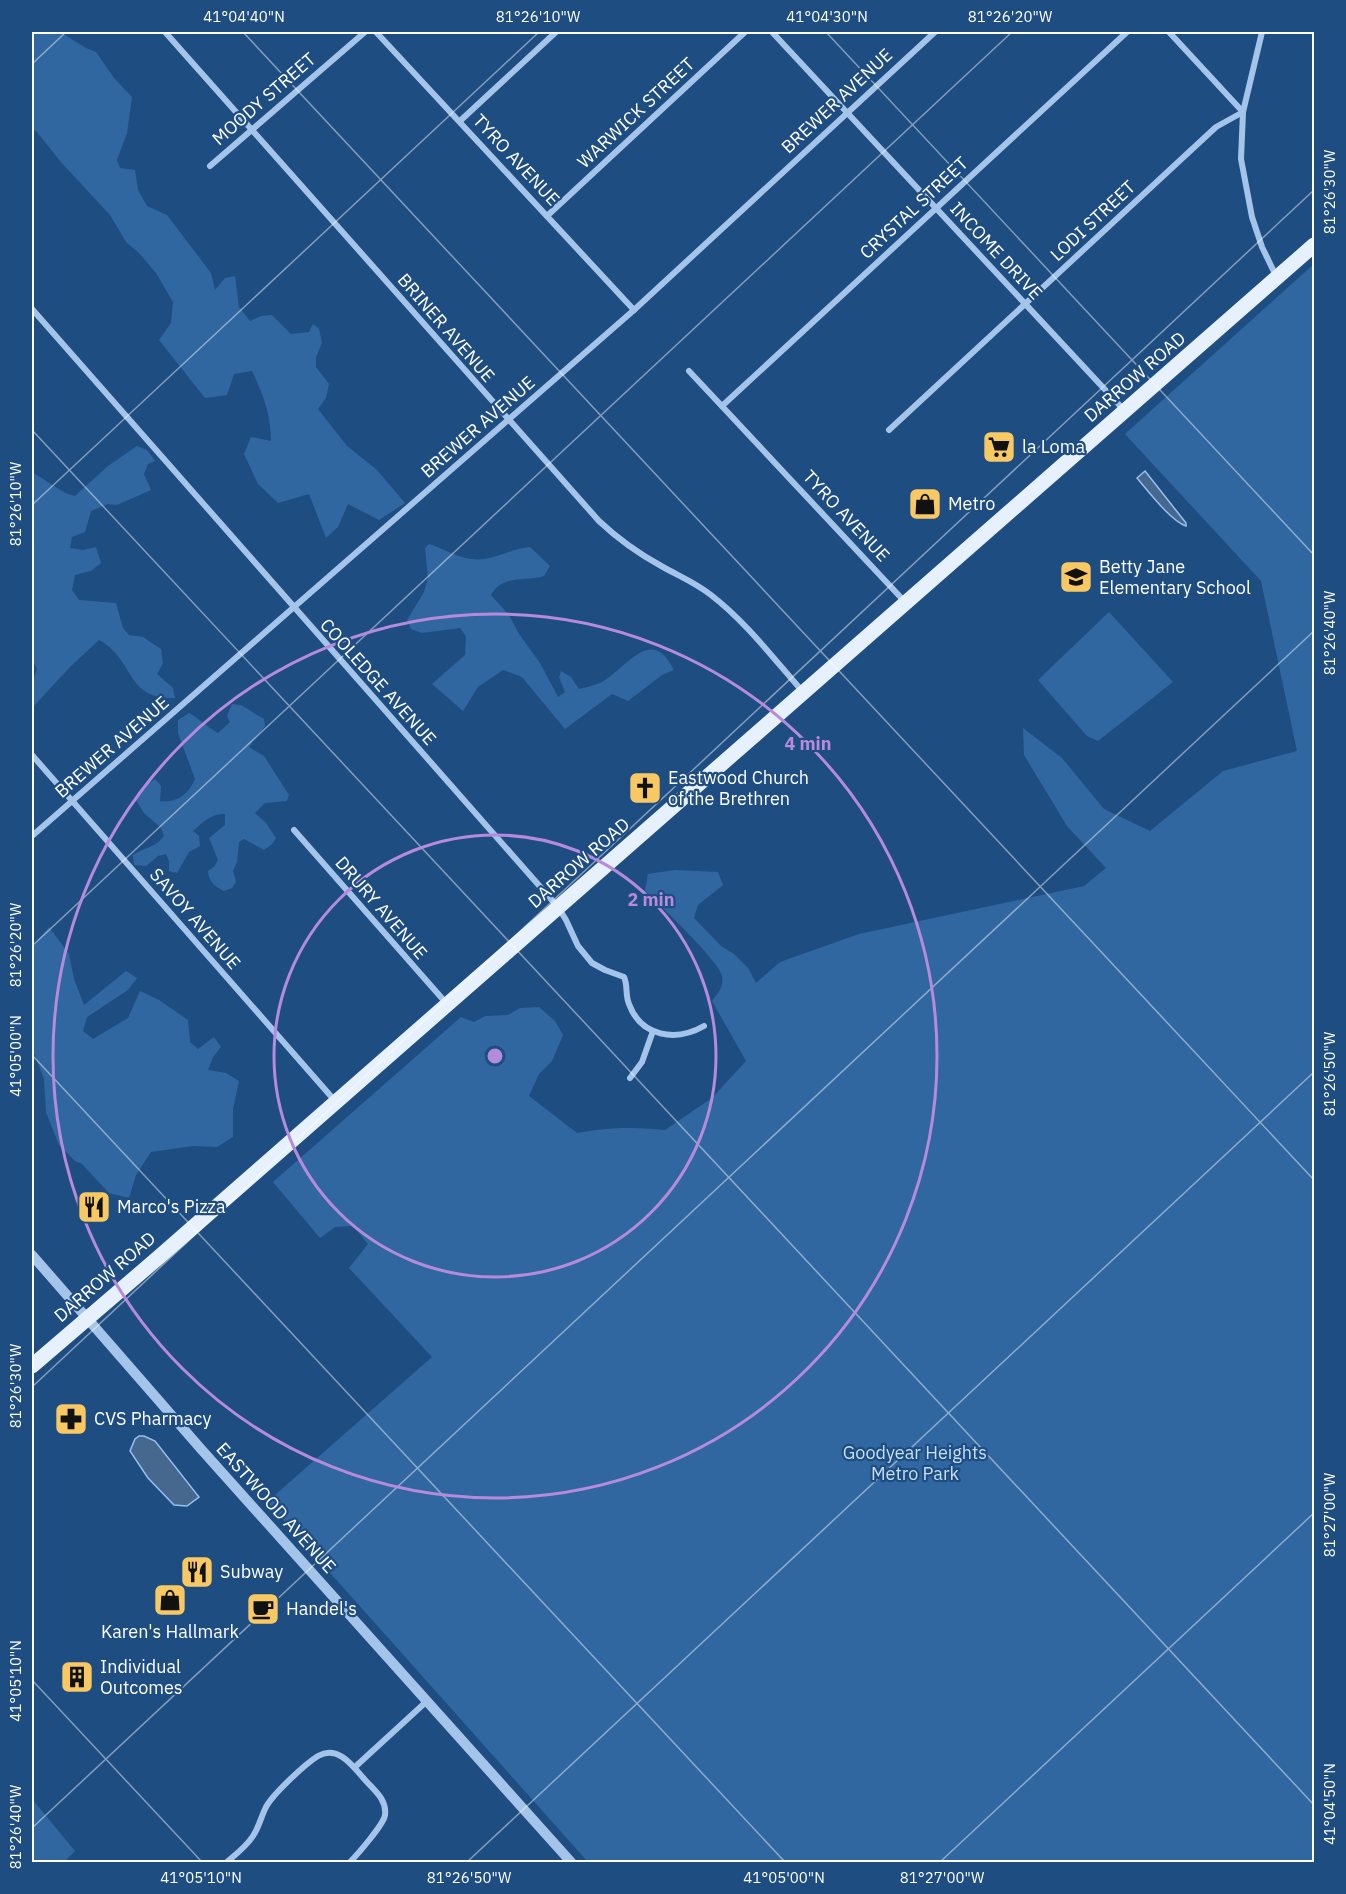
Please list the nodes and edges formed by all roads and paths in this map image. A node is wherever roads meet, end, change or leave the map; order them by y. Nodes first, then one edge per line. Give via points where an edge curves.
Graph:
1 (165, 32) edge
2 (365, 32) edge
3 (376, 32) edge
4 (556, 32) edge
5 (745, 32) edge
6 (772, 32) edge
7 (935, 32) edge
8 (1127, 32) edge
9 (1169, 32) edge
10 (1262, 32) edge
11 (1244, 112) junction
12 (848, 113) junction
13 (460, 121) junction
14 (253, 131) junction
15 (210, 166) dead end
16 (937, 208) junction
17 (547, 216) junction
18 (1314, 245) edge
19 (1277, 278) junction
20 (1025, 304) junction
21 (32, 309) edge
22 (634, 310) junction
23 (689, 371) dead end
24 (722, 406) junction
25 (1125, 411) junction
26 (508, 421) junction
27 (889, 430) dead end
28 (907, 603) junction
29 (293, 609) junction
30 (804, 693) junction
31 (32, 755) edge
32 (72, 802) junction
33 (294, 830) dead end
34 (32, 836) edge
35 (558, 907) junction
36 (447, 1004) junction
37 (704, 1026) dead end
38 (653, 1031) junction
39 (630, 1078) dead end
40 (336, 1102) junction
41 (32, 1255) edge
42 (88, 1318) junction
43 (32, 1366) edge
44 (427, 1701) junction
45 (355, 1767) junction
46 (227, 1863) edge
47 (350, 1863) edge
48 (571, 1863) edge

1 - 14 street, BRINER AVENUE
2 - 14 street, MOODY STREET
3 - 13 street, TYRO AVENUE
4 - 13 street
5 - 17 street, WARWICK STREET
6 - 12 street, INCOME DRIVE
7 - 12 street, BREWER AVENUE
8 - 16 street, CRYSTAL STREET
9 - 11 street
10 - 11 street
11 - 19 street via 1241,159 1250,209
11 - 20 street, LODI STREET via 1216,128
12 - 16 street, INCOME DRIVE
12 - 22 street, BREWER AVENUE
13 - 17 street, TYRO AVENUE
14 - 15 street, MOODY STREET
14 - 26 street, BRINER AVENUE
16 - 20 street, INCOME DRIVE
16 - 24 street, CRYSTAL STREET
17 - 22 street, TYRO AVENUE
18 - 19 main road, DARROW ROAD
19 - 25 main road, DARROW ROAD
20 - 25 street, INCOME DRIVE
20 - 27 street, LODI STREET
21 - 29 street, COOLEDGE AVENUE
22 - 26 street, BREWER AVENUE
23 - 24 street, TYRO AVENUE
24 - 28 street, TYRO AVENUE
25 - 28 main road, DARROW ROAD
26 - 29 street, BREWER AVENUE
26 - 30 street, BRINER AVENUE via 609,531 732,612
28 - 30 main road, DARROW ROAD
29 - 32 street, BREWER AVENUE
29 - 35 street, COOLEDGE AVENUE
30 - 35 main road, DARROW ROAD
31 - 32 street, SAVOY AVENUE
32 - 34 street, BREWER AVENUE
32 - 40 street, SAVOY AVENUE
33 - 36 street, DRURY AVENUE
35 - 36 main road, DARROW ROAD
35 - 38 street, COOLEDGE AVENUE via 578,946 592,963 624,976 631,1010
36 - 40 main road, DARROW ROAD
37 - 38 street via 674,1036
38 - 39 street via 642,1062
40 - 42 main road, DARROW ROAD
41 - 42 street, EASTWOOD AVENUE
42 - 43 main road, DARROW ROAD
42 - 44 street, EASTWOOD AVENUE
44 - 45 street
44 - 48 street, EASTWOOD AVENUE
45 - 46 street via 336,1754 316,1757 271,1800 250,1840
45 - 47 street via 383,1801 385,1810 384,1820

